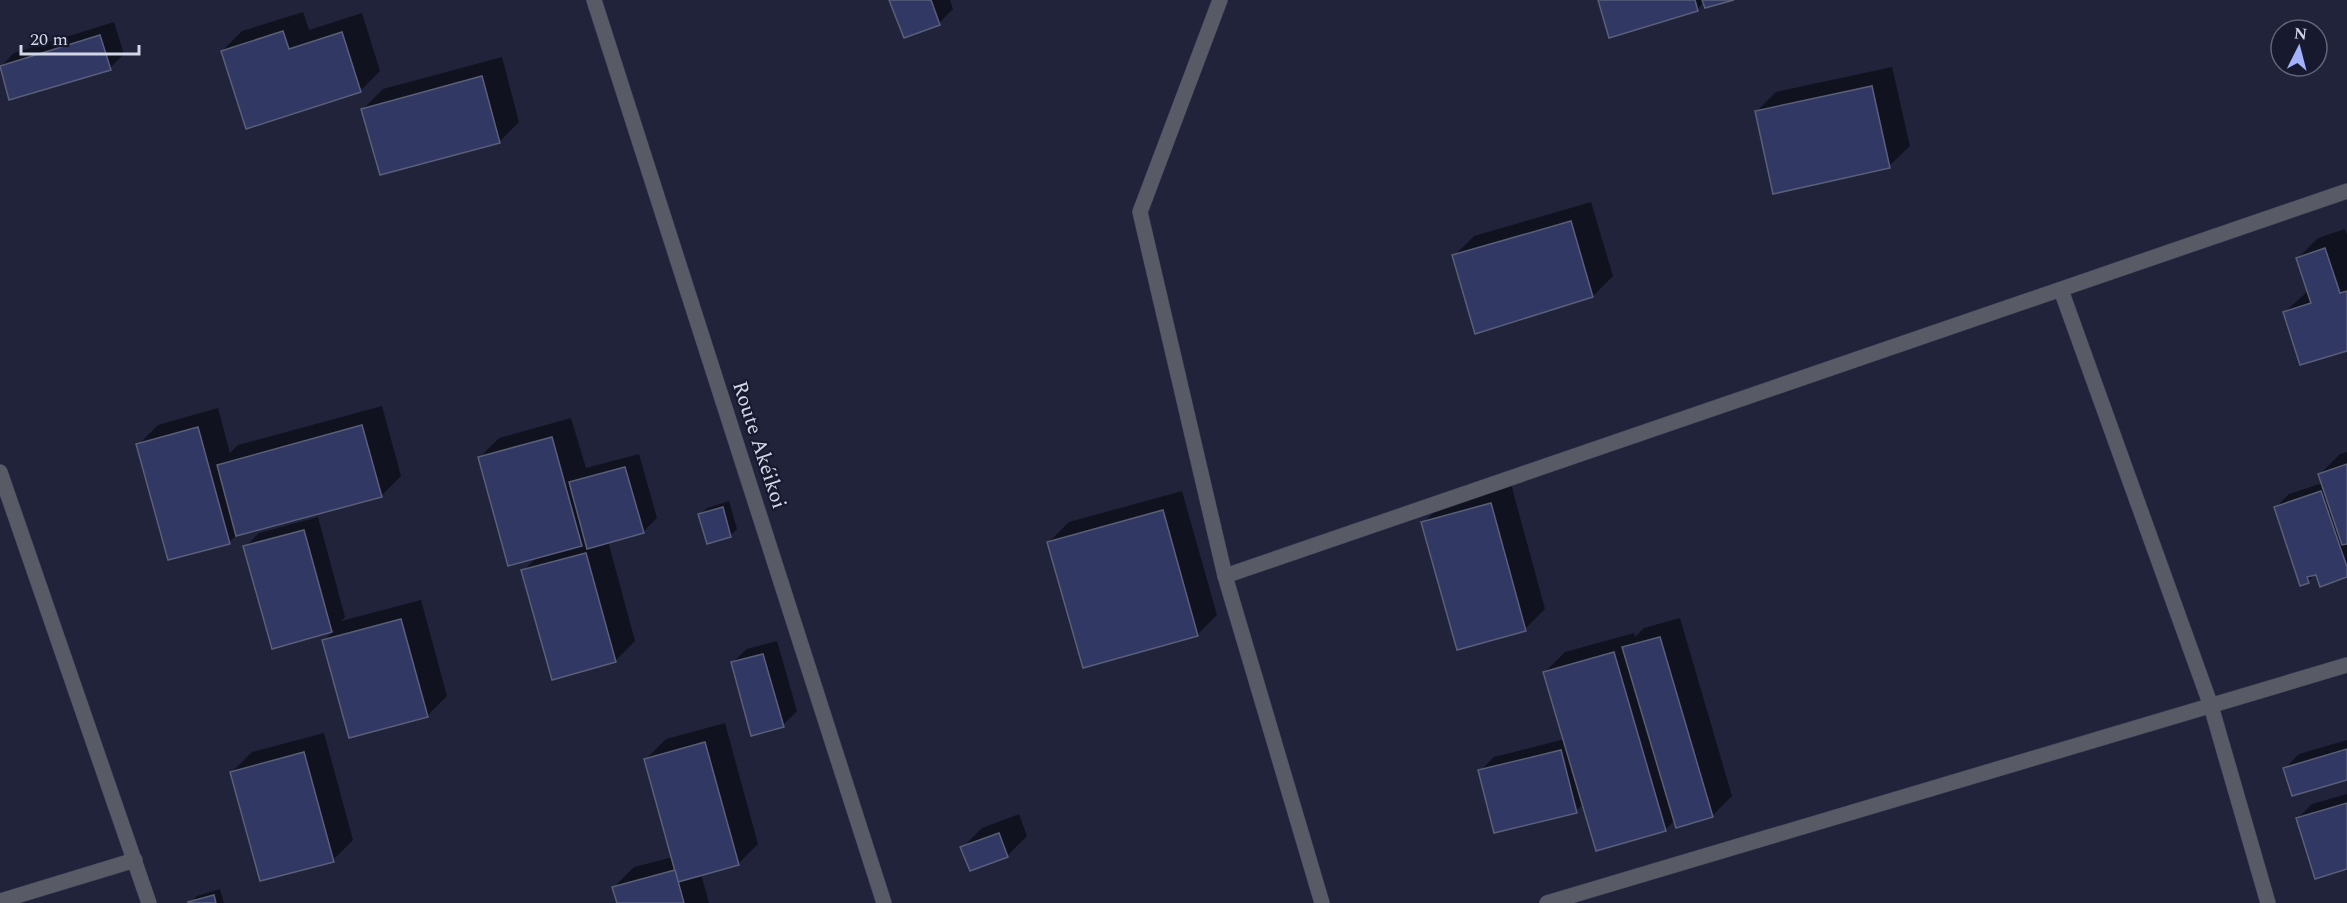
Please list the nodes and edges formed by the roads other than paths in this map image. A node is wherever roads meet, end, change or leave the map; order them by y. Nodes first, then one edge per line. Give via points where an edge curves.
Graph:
1 (594, 0) edge
2 (1220, 0) edge
3 (2347, 191) edge
4 (2061, 290) junction
5 (0, 472) edge
6 (1225, 576) junction
7 (2347, 665) edge
8 (2211, 706) junction
9 (135, 860) junction
10 (0, 901) edge
11 (149, 903) edge
12 (884, 903) edge
13 (1322, 903) edge
14 (1547, 903) edge
15 (2268, 903) edge

1 - 12 street, Route Akéikoi
2 - 6 street via 1140,212
3 - 4 street
4 - 6 street
4 - 8 street
5 - 9 street
6 - 13 street
7 - 8 street
8 - 14 street
8 - 15 street
9 - 10 street
9 - 11 street

